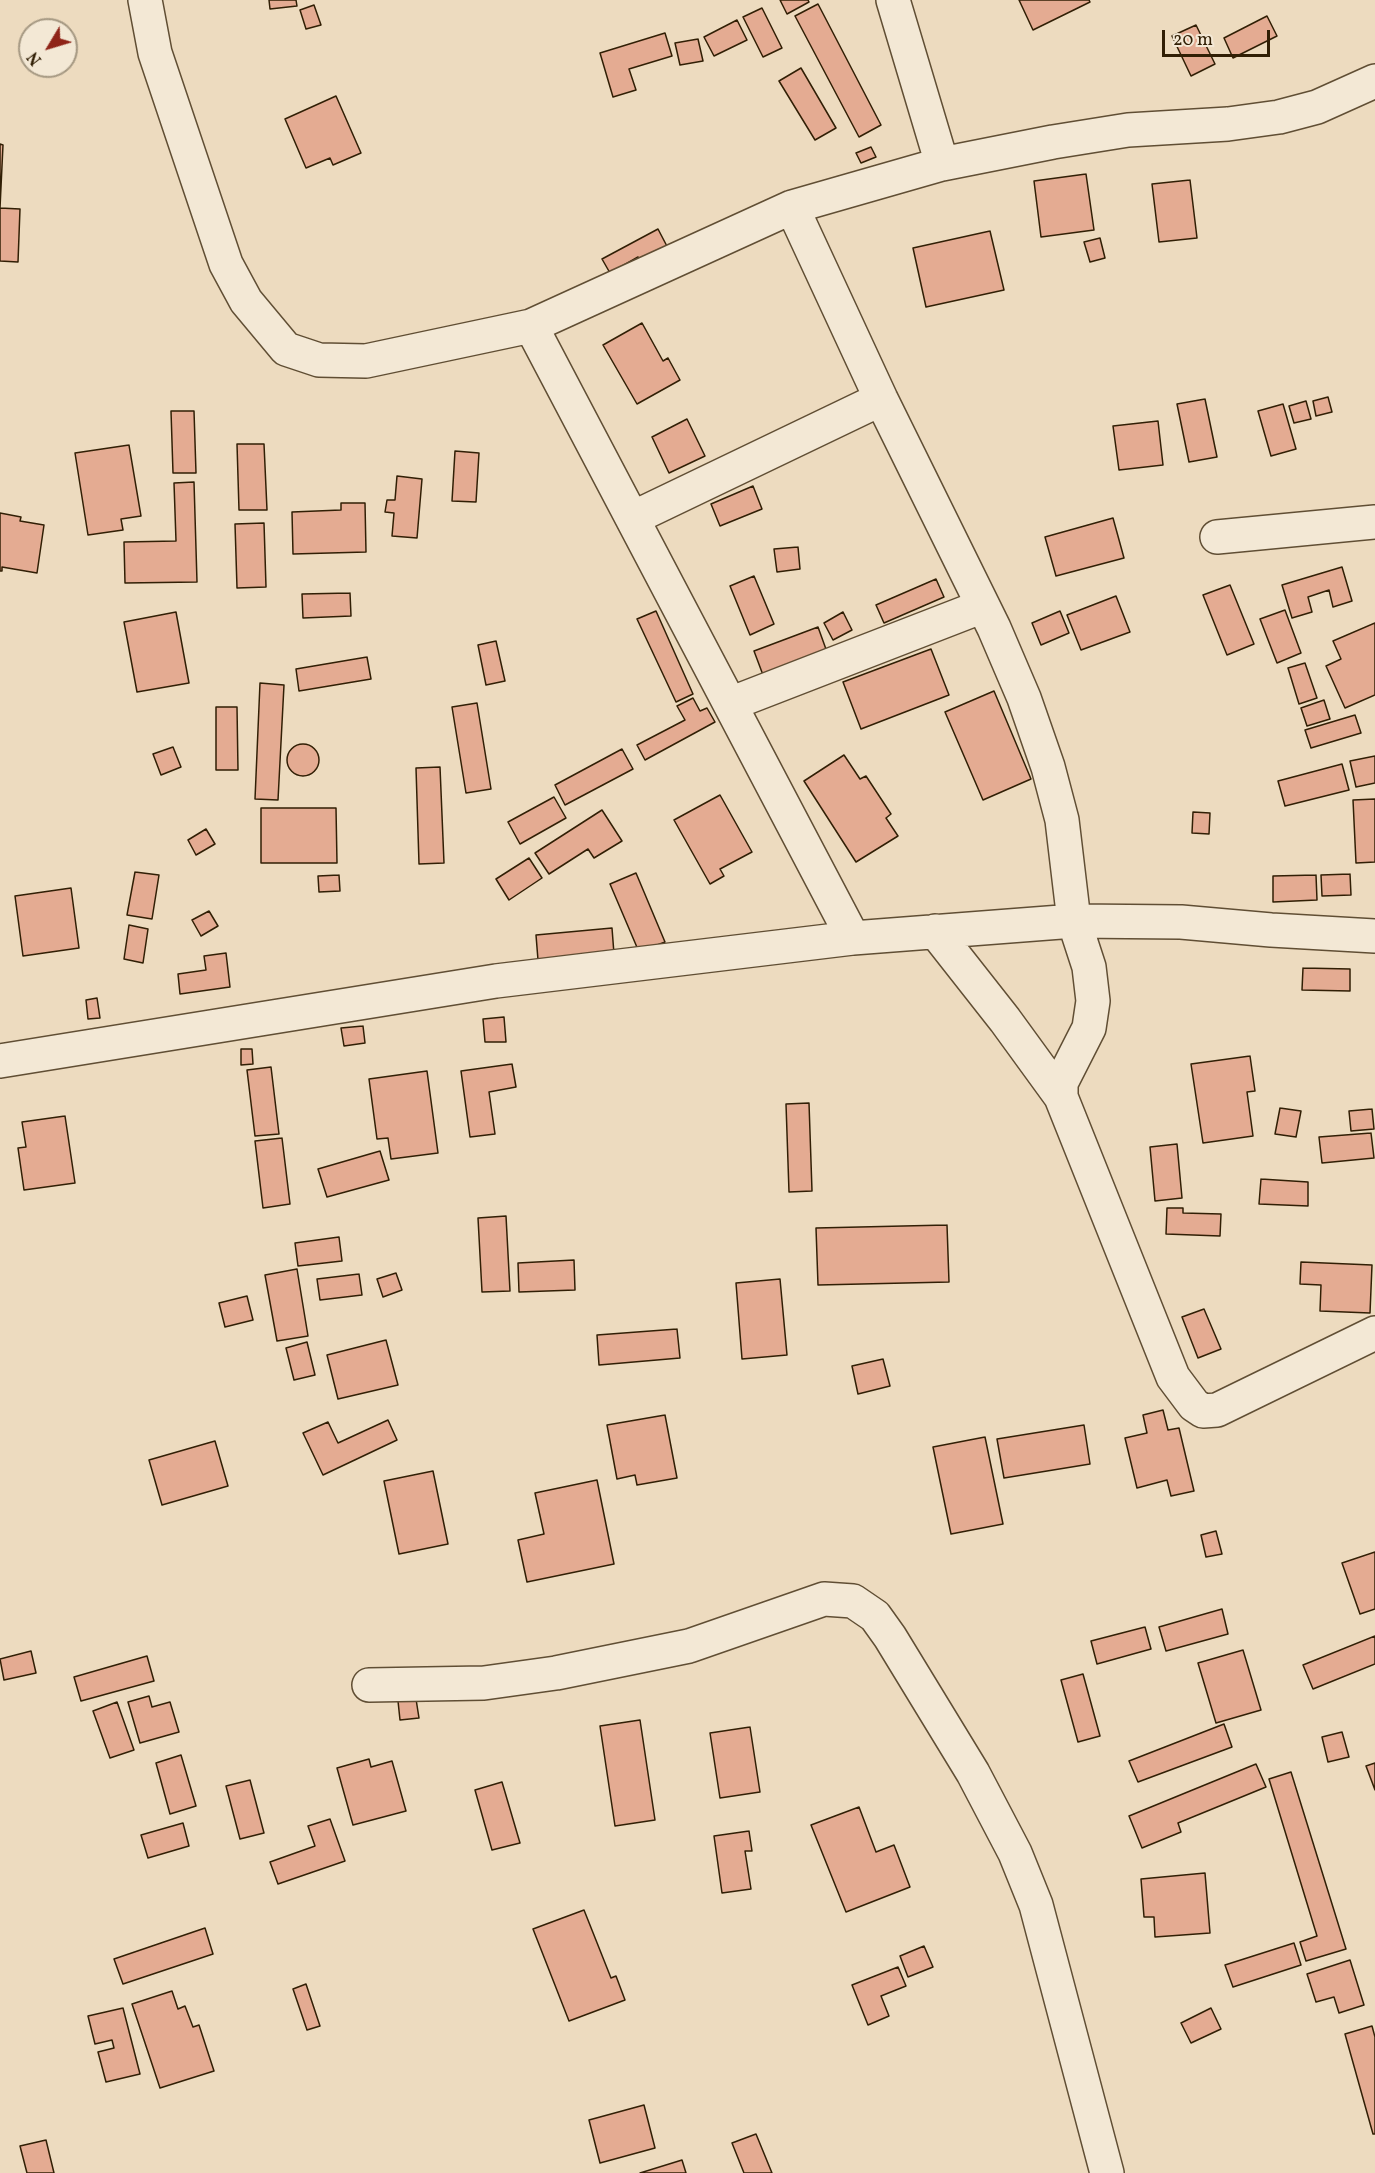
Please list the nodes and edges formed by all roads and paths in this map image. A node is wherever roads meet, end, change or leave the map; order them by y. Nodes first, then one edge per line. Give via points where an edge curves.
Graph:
1 (145, 0) edge
2 (893, 0) edge
3 (1375, 81) edge
4 (942, 164) junction
5 (792, 207) junction
6 (531, 326) junction
7 (881, 399) junction
8 (633, 518) junction
9 (1375, 522) edge
10 (1217, 537) dead end
11 (983, 606) junction
12 (730, 704) junction
13 (1074, 921) junction
14 (935, 931) junction
15 (1375, 936) edge
16 (853, 938) junction
17 (0, 1061) edge
18 (1061, 1097) junction
19 (1375, 1333) edge
20 (369, 1685) dead end
21 (1107, 2173) edge

1 - 6 street via 155,53 226,264 246,301 286,349 319,360 366,361
2 - 4 street
3 - 4 street via 1317,107 1279,117 1128,130
4 - 5 street
5 - 6 street
5 - 7 street
6 - 8 street
7 - 8 street
7 - 11 street
8 - 12 street
9 - 10 street
11 - 12 street
11 - 13 street via 1024,698 1048,767 1062,820
12 - 16 street
13 - 14 street
13 - 15 street via 1181,922
13 - 18 street via 1089,967 1093,1001 1089,1028 1061,1083
14 - 16 street
14 - 18 street
16 - 17 street via 496,981
18 - 19 street via 1173,1377 1194,1405 1203,1411 1217,1410
20 - 21 street via 484,1683 556,1673 689,1646 824,1599 853,1601 875,1616 890,1637 973,1773 1015,1853 1036,1905

